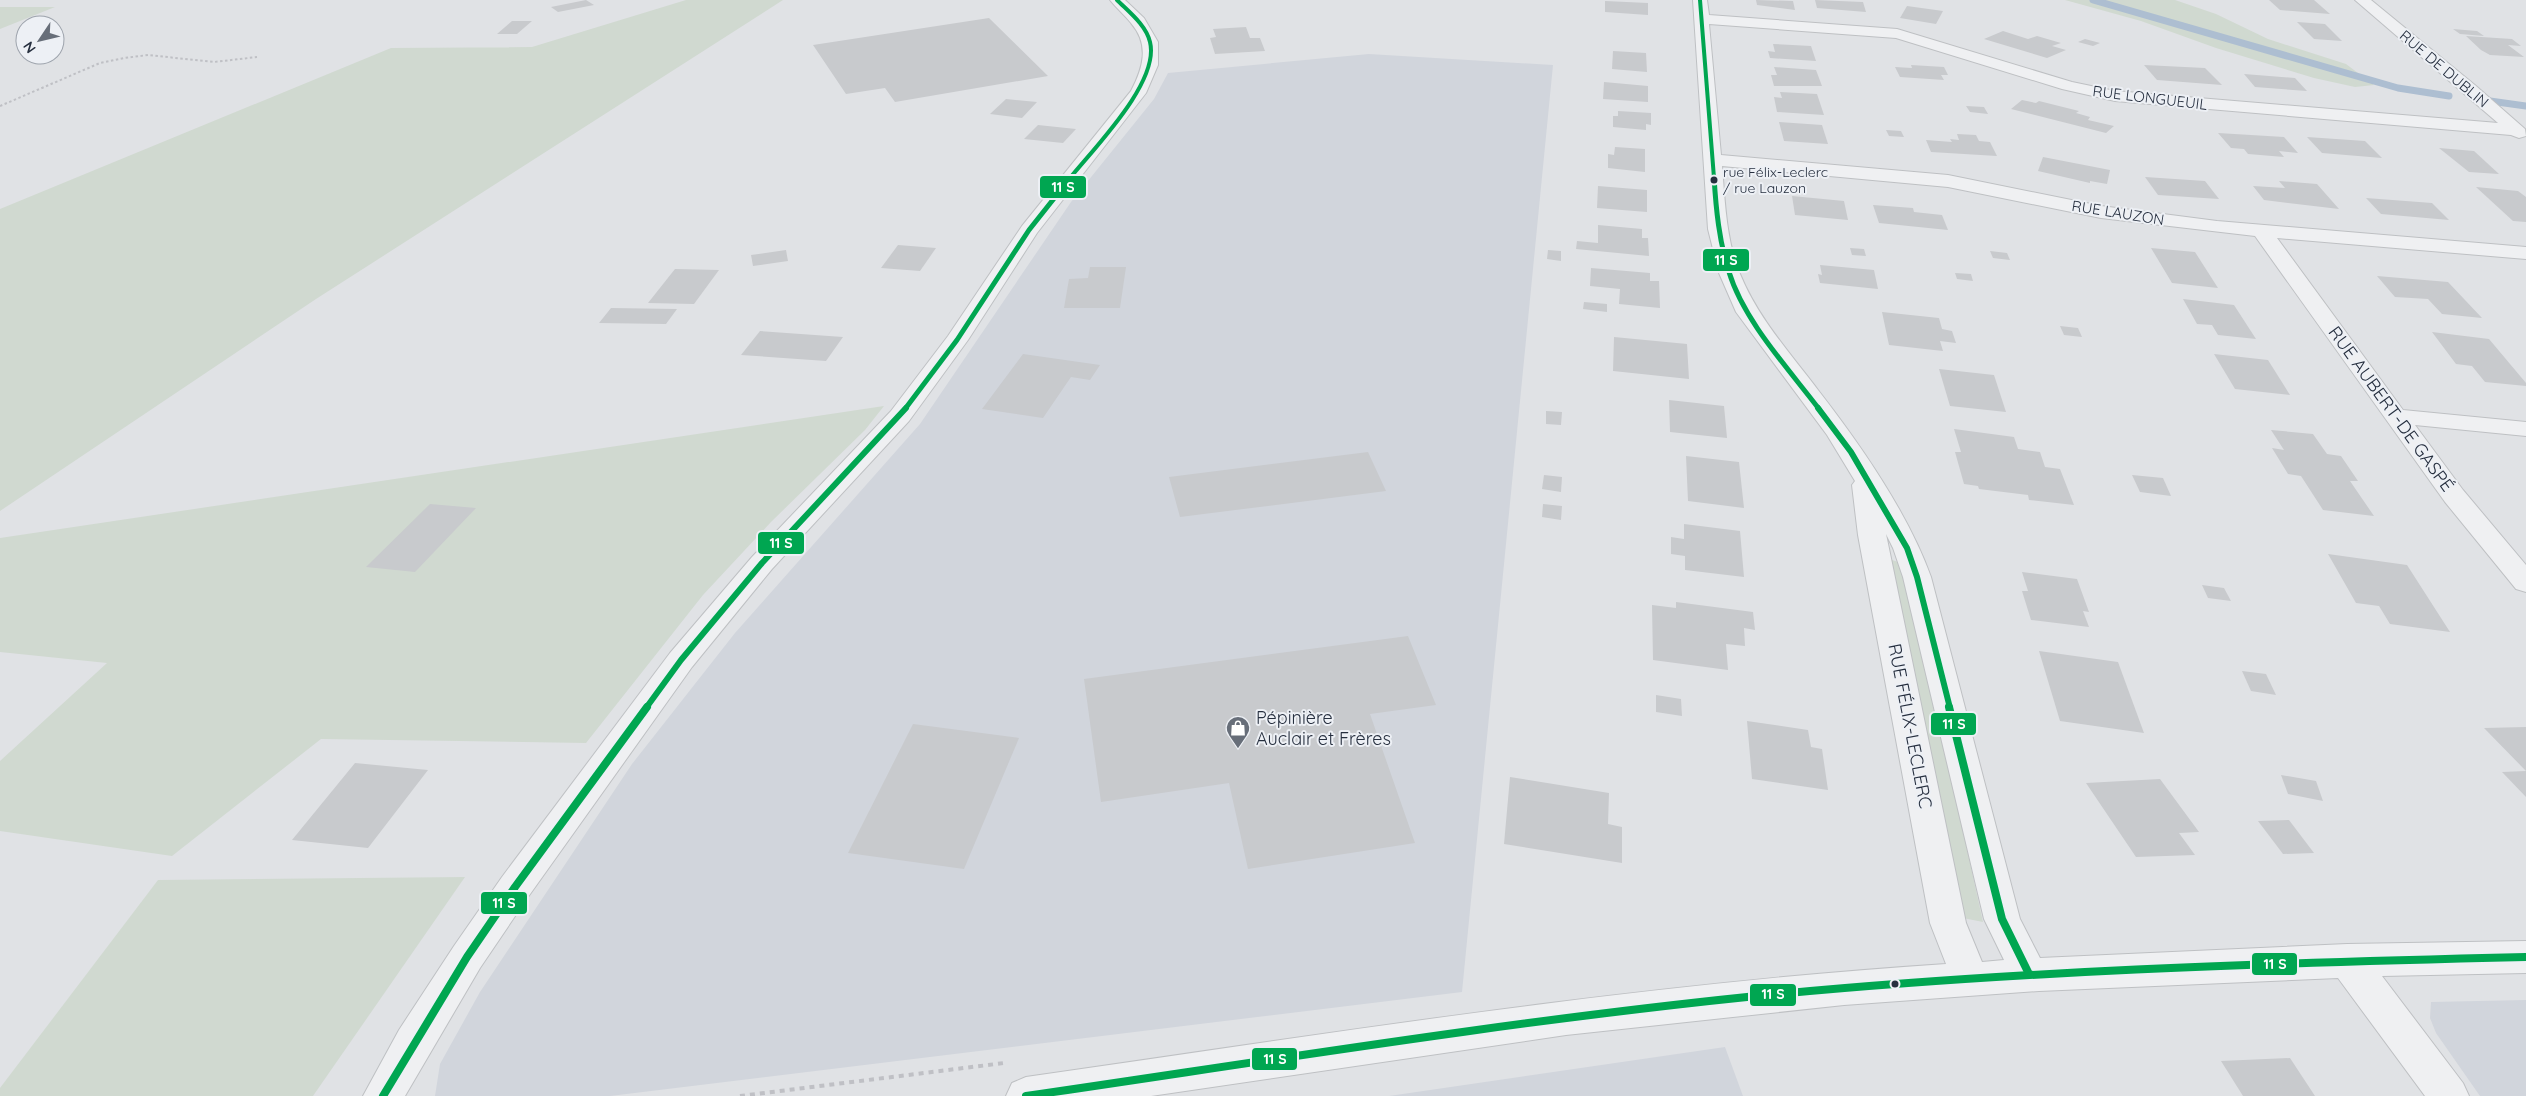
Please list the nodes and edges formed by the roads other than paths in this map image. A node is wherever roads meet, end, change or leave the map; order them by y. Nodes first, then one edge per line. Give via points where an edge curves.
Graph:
1 (1117, 0) edge
2 (2362, 0) edge
3 (1701, 10) edge
4 (2521, 134) edge
5 (1712, 160) junction
6 (2262, 232) junction
7 (2526, 253) edge
8 (2396, 416) junction
9 (2526, 429) edge
10 (1863, 471) junction
11 (2526, 583) edge
12 (2526, 957) edge
13 (2347, 960) junction
14 (2029, 974) junction
15 (1970, 978) junction
16 (1099, 1091) edge
17 (383, 1096) edge
18 (1026, 1096) edge
19 (2449, 1096) edge

1 - 17 street via 1143,26 1152,46 1151,68 1138,93 1029,230 957,340 900,416 762,562 681,660 467,957
2 - 4 street, RUE DE DUBLIN
3 - 4 street, RUE LONGUEUIL via 1897,34 2068,86 2122,97
3 - 5 street, RUE FÉLIX-LECLERC
5 - 6 street, RUE LAUZON via 1957,183 2109,213
5 - 10 street, RUE FÉLIX-LECLERC via 1723,254 1739,297 1775,352 1838,432
6 - 7 street, RUE LAUZON
6 - 8 street, RUE AUBERT-DE GASPÉ
8 - 9 street
8 - 11 street, RUE AUBERT-DE GASPÉ via 2454,496
10 - 14 street, RUE FÉLIX-LECLERC via 1907,548 1915,570 2002,919
10 - 15 street, RUE FÉLIX-LECLERC via 1872,535 1948,923
12 - 13 street
13 - 14 street
13 - 19 street
14 - 15 street
15 - 16 street via 1746,997 1487,1028
16 - 18 street

